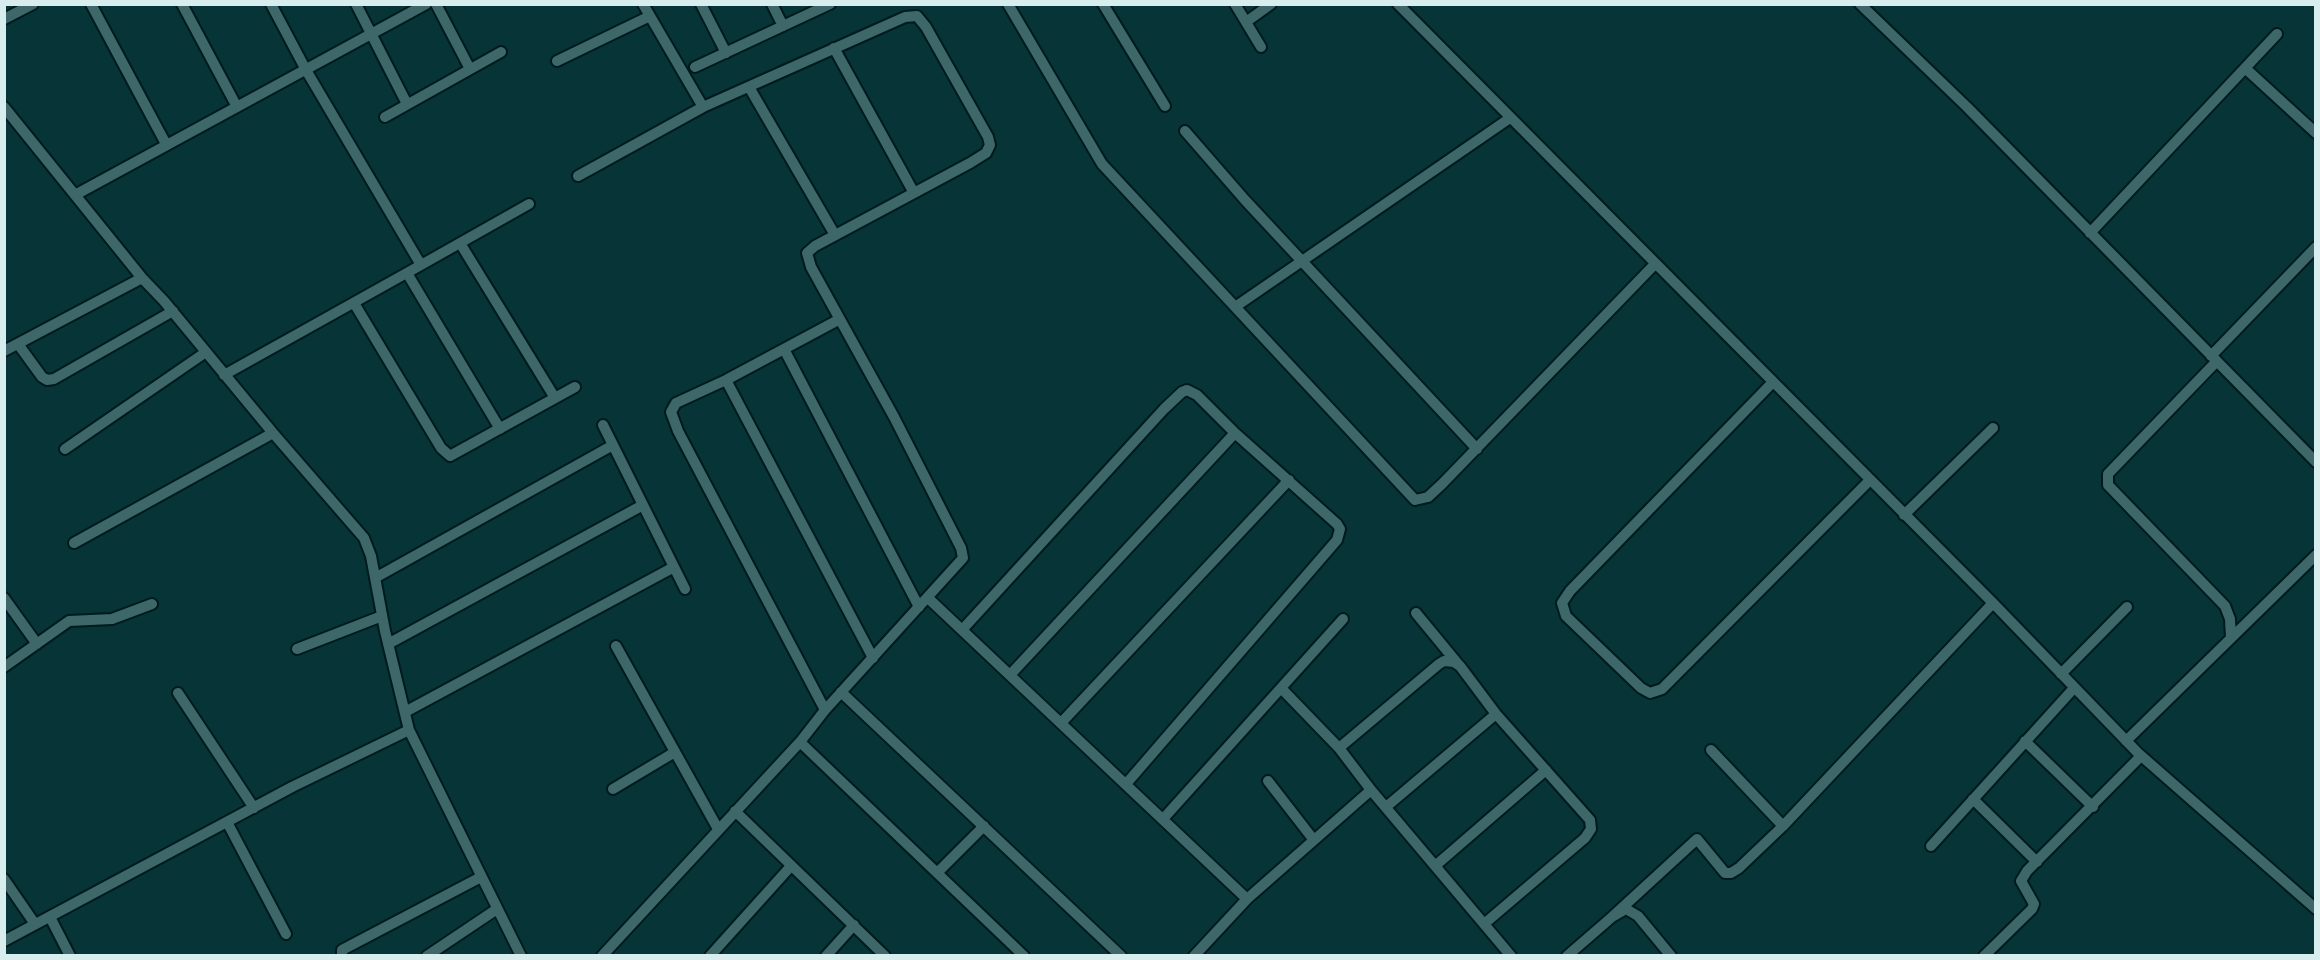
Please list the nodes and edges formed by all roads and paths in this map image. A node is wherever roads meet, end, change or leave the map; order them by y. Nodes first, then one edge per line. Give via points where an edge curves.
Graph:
1 (33, 4) edge
2 (91, 4) edge
3 (182, 4) edge
4 (271, 4) edge
5 (356, 4) edge
6 (426, 4) edge
7 (436, 4) edge
8 (643, 4) edge
9 (701, 4) edge
10 (772, 4) edge
11 (830, 4) edge
12 (1008, 4) edge
13 (1103, 4) edge
14 (1235, 4) edge
15 (1271, 4) edge
16 (1398, 4) edge
17 (1860, 4) edge
18 (650, 16) junction
19 (4, 19) edge
20 (1246, 22) junction
21 (783, 26) junction
22 (372, 33) junction
23 (2277, 34) dead end
24 (1261, 47) dead end
25 (834, 48) junction
26 (501, 52) dead end
27 (726, 53) junction
28 (557, 61) dead end
29 (695, 67) dead end
30 (2245, 68) junction
31 (470, 69) junction
32 (306, 70) junction
33 (749, 87) junction
34 (407, 104) junction
35 (237, 106) junction
36 (1165, 106) dead end
37 (4, 107) edge
38 (703, 107) junction
39 (385, 117) dead end
40 (1510, 118) junction
41 (1185, 131) dead end
42 (2316, 133) edge
43 (166, 144) junction
44 (578, 176) dead end
45 (914, 193) junction
46 (75, 195) junction
47 (529, 204) dead end
48 (2090, 233) junction
49 (835, 235) junction
50 (460, 243) junction
51 (2316, 247) edge
52 (1303, 260) junction
53 (1655, 264) junction
54 (421, 265) junction
55 (407, 273) junction
56 (142, 278) junction
57 (354, 303) junction
58 (1235, 307) junction
59 (173, 311) junction
60 (840, 319) junction
61 (18, 344) junction
62 (784, 349) junction
63 (4, 351) edge
64 (206, 352) junction
65 (2214, 359) junction
66 (224, 375) junction
67 (726, 380) junction
68 (1773, 382) junction
69 (575, 387) dead end
70 (555, 398) junction
71 (603, 425) dead end
72 (1993, 428) dead end
73 (501, 429) junction
74 (273, 433) junction
75 (1235, 433) junction
76 (613, 445) junction
77 (64, 449) dead end
78 (1477, 449) junction
79 (2316, 462) edge
80 (1289, 480) junction
81 (1870, 480) junction
82 (643, 505) junction
83 (1904, 515) junction
84 (74, 543) dead end
85 (2316, 555) edge
86 (674, 567) junction
87 (375, 578) junction
88 (685, 589) dead end
89 (4, 598) edge
90 (928, 598) junction
91 (1993, 603) junction
92 (152, 604) dead end
93 (2127, 607) dead end
94 (919, 608) junction
95 (1416, 613) dead end
96 (382, 616) junction
97 (1343, 619) dead end
98 (962, 630) junction
99 (2230, 638) junction
100 (37, 644) junction
101 (388, 644) junction
102 (616, 646) dead end
103 (297, 649) dead end
104 (873, 658) junction
105 (1460, 666) junction
106 (4, 667) edge
107 (2061, 674) junction
108 (1010, 675) junction
109 (2074, 688) junction
110 (1282, 689) junction
111 (841, 692) junction
112 (178, 693) dead end
113 (825, 710) junction
114 (405, 712) junction
115 (1496, 714) junction
116 (1061, 723) junction
117 (409, 730) junction
118 (2025, 741) junction
119 (2126, 741) junction
120 (800, 742) junction
121 (1339, 748) junction
122 (1711, 750) dead end
123 (675, 752) junction
124 (2141, 756) junction
125 (1546, 770) junction
126 (1268, 781) dead end
127 (1126, 784) junction
128 (613, 789) dead end
129 (1371, 790) junction
130 (1973, 799) junction
131 (1386, 807) junction
132 (2092, 807) junction
133 (254, 808) junction
134 (735, 811) junction
135 (1163, 819) junction
136 (227, 822) junction
137 (984, 826) junction
138 (1783, 826) junction
139 (718, 830) junction
140 (1314, 839) junction
141 (1930, 846) dead end
142 (2037, 862) junction
143 (791, 866) junction
144 (1435, 866) junction
145 (937, 873) junction
146 (481, 877) junction
147 (4, 879) edge
148 (1247, 899) junction
149 (497, 909) junction
150 (2316, 909) edge
151 (50, 917) junction
152 (1612, 917) junction
153 (35, 924) junction
154 (1484, 924) junction
155 (854, 925) junction
156 (286, 933) dead end
157 (4, 941) edge
158 (612, 946) junction
159 (70, 956) edge
160 (342, 956) edge
161 (427, 956) edge
162 (521, 956) edge
163 (602, 956) edge
164 (620, 956) edge
165 (710, 956) edge
166 (826, 956) edge
167 (885, 956) edge
168 (1024, 956) edge
169 (1121, 956) edge
170 (1194, 956) edge
171 (1511, 956) edge
172 (1567, 956) edge
173 (1671, 956) edge
174 (1984, 956) edge

1 - 19 street
2 - 43 street
3 - 35 street
4 - 32 street
5 - 22 street
6 - 22 street
7 - 31 street
8 - 18 street
9 - 27 street
10 - 21 street
11 - 21 street
12 - 58 street via 1102,164
13 - 36 street
14 - 20 street
15 - 20 street
16 - 40 street
17 - 48 street
18 - 28 street
18 - 38 street
20 - 24 street
21 - 27 street
22 - 32 street
22 - 34 street
23 - 30 street
25 - 33 street
25 - 45 street
25 - 45 street via 905,17 917,16 988,137 986,153
26 - 31 street
27 - 29 street
30 - 42 street
30 - 48 street
31 - 34 street
32 - 35 street
32 - 54 street
33 - 38 street
33 - 49 street
34 - 39 street
35 - 43 street
37 - 46 street
38 - 44 street
40 - 52 street
40 - 53 street
41 - 52 street
43 - 46 street
45 - 49 street
46 - 56 street
47 - 50 street
48 - 65 street
49 - 60 street via 810,248 807,258
50 - 54 street
50 - 70 street
51 - 65 street
52 - 58 street
52 - 78 street
53 - 68 street
53 - 78 street
54 - 55 street
55 - 57 street
55 - 73 street
56 - 59 street
56 - 61 street
57 - 66 street
57 - 73 street via 446,454 454,454
58 - 78 street via 1415,500 1428,497
59 - 61 street via 47,380
59 - 64 street
60 - 62 street
60 - 90 street via 963,554 961,562
61 - 63 street
62 - 67 street
62 - 94 street
64 - 66 street
64 - 77 street
65 - 79 street
65 - 99 street via 2107,479 2108,485 2225,606 2230,618
66 - 74 street
67 - 104 street
67 - 113 street via 676,403 671,417
68 - 81 street
68 - 81 street via 1570,591 1562,603 1566,616 1641,688 1650,693 1662,689
69 - 70 street
70 - 73 street
71 - 76 street
72 - 83 street
74 - 84 street
74 - 87 street via 364,538
75 - 80 street
75 - 98 street via 1192,392 1182,392
75 - 108 street
76 - 82 street
76 - 87 street
80 - 116 street
80 - 127 street via 1337,524 1337,540
81 - 83 street
82 - 86 street
82 - 101 street
83 - 91 street
85 - 99 street
86 - 88 street
86 - 114 street
87 - 96 street
89 - 100 street
90 - 94 street
90 - 98 street
91 - 107 street
91 - 138 street
92 - 100 street via 112,619 69,621
93 - 107 street
94 - 104 street
95 - 105 street
96 - 101 street
96 - 103 street
97 - 110 street
98 - 108 street
99 - 119 street
100 - 106 street
101 - 114 street
102 - 123 street
104 - 111 street
105 - 115 street
105 - 121 street via 1444,661
107 - 109 street
108 - 116 street
109 - 118 street
109 - 119 street
110 - 121 street
110 - 135 street
111 - 113 street
111 - 137 street
112 - 133 street
113 - 120 street
114 - 117 street
115 - 125 street
115 - 131 street
116 - 127 street
117 - 133 street
117 - 146 street
118 - 130 street
118 - 132 street
119 - 124 street
120 - 134 street
120 - 145 street
121 - 129 street
122 - 138 street
123 - 128 street
123 - 139 street
124 - 132 street
124 - 150 street
125 - 144 street
125 - 154 street via 1590,820 1591,829
126 - 140 street
127 - 135 street
129 - 131 street
129 - 140 street
130 - 141 street
130 - 142 street
131 - 144 street
132 - 142 street
133 - 136 street
134 - 139 street
134 - 143 street
135 - 148 street
136 - 151 street
136 - 156 street
137 - 145 street
137 - 169 street
138 - 152 street via 1731,873 1725,873 1697,839
139 - 158 street
140 - 148 street
142 - 174 street via 2021,881 2034,904 2032,909
143 - 155 street
143 - 165 street
144 - 154 street
145 - 168 street
146 - 149 street
146 - 160 street via 342,951
147 - 153 street
148 - 170 street
149 - 161 street
149 - 162 street
151 - 153 street
151 - 159 street
152 - 172 street
152 - 173 street via 1622,910 1634,911
153 - 157 street
154 - 171 street
155 - 166 street
155 - 167 street
158 - 163 street
158 - 164 street

